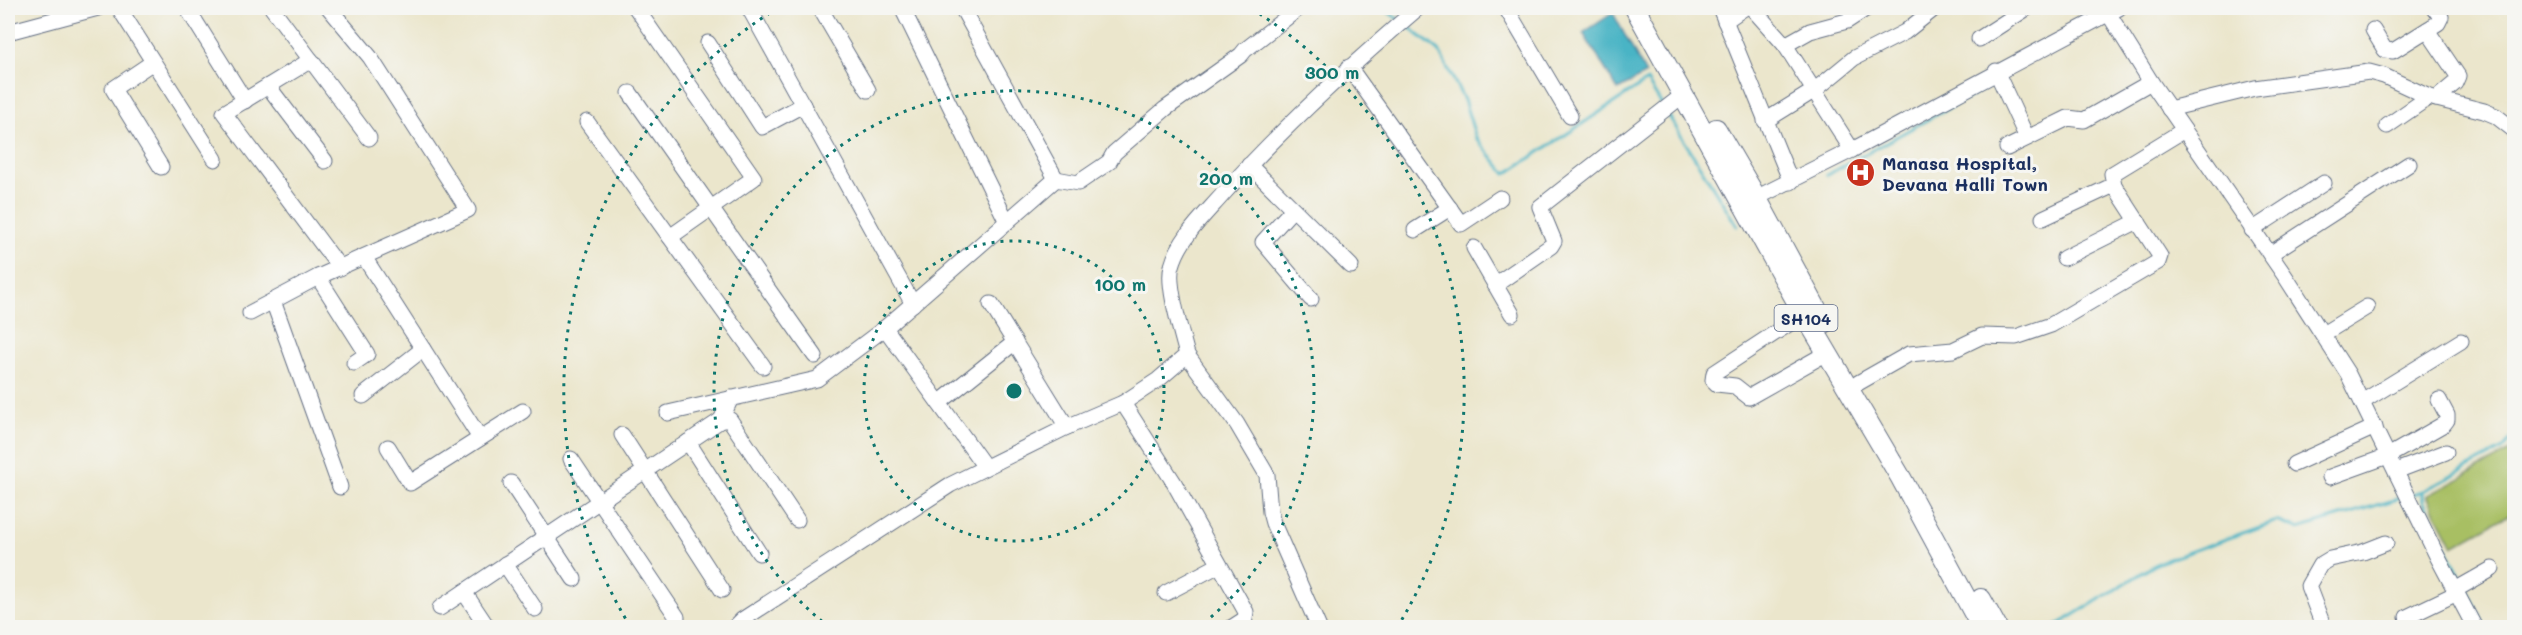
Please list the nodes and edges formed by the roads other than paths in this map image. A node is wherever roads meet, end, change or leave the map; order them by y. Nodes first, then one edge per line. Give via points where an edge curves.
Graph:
1 (98, 8) edge
2 (119, 8) edge
3 (187, 8) edge
4 (272, 8) edge
5 (329, 8) edge
6 (636, 8) edge
7 (749, 8) edge
8 (820, 8) edge
9 (902, 8) edge
10 (962, 8) edge
11 (1299, 8) edge
12 (1506, 8) edge
13 (1635, 8) edge
14 (1650, 8) edge
15 (1744, 8) edge
16 (1752, 8) edge
17 (1867, 8) edge
18 (1935, 8) edge
19 (2027, 8) edge
20 (2434, 8) edge
21 (1415, 10) edge
22 (2111, 13) edge
23 (1723, 14) edge
24 (2373, 30) dead end
25 (2427, 30) junction
26 (8, 32) edge
27 (1979, 39) dead end
28 (708, 43) dead end
29 (1785, 45) junction
30 (312, 60) junction
31 (153, 62) junction
32 (1349, 67) junction
33 (1996, 71) junction
34 (2151, 82) junction
35 (268, 86) junction
36 (868, 90) dead end
37 (1815, 90) junction
38 (630, 93) dead end
39 (1683, 95) junction
40 (2432, 98) junction
41 (245, 101) junction
42 (803, 105) junction
43 (2169, 109) junction
44 (1570, 116) dead end
45 (1765, 120) junction
46 (587, 122) dead end
47 (2387, 126) dead end
48 (2184, 130) junction
49 (2514, 130) edge
50 (369, 138) dead end
51 (2027, 138) junction
52 (2007, 148) dead end
53 (1852, 150) junction
54 (215, 159) dead end
55 (325, 161) dead end
56 (2409, 164) dead end
57 (1249, 165) junction
58 (161, 167) dead end
59 (1056, 179) junction
60 (1791, 182) junction
61 (2324, 183) dead end
62 (2114, 186) junction
63 (1500, 198) dead end
64 (1750, 202) junction
65 (1450, 208) junction
66 (711, 209) junction
67 (1293, 209) junction
68 (2043, 218) dead end
69 (2138, 221) junction
70 (1006, 222) junction
71 (1415, 230) dead end
72 (2252, 230) junction
73 (670, 237) junction
74 (1474, 248) dead end
75 (2270, 254) junction
76 (364, 257) junction
77 (2064, 258) dead end
78 (1351, 267) dead end
79 (340, 268) junction
80 (318, 277) junction
81 (1495, 285) junction
82 (1311, 299) dead end
83 (273, 301) junction
84 (913, 304) junction
85 (991, 304) dead end
86 (2367, 307) dead end
87 (250, 313) dead end
88 (1512, 314) dead end
89 (1804, 314) junction
90 (885, 328) junction
91 (2322, 334) junction
92 (2461, 341) dead end
93 (1015, 342) junction
94 (423, 349) junction
95 (1827, 353) junction
96 (1187, 355) junction
97 (815, 356) dead end
98 (354, 363) dead end
99 (763, 366) dead end
100 (1858, 383) junction
101 (363, 396) dead end
102 (731, 398) junction
103 (2439, 400) dead end
104 (2362, 402) junction
105 (939, 403) junction
106 (1123, 403) junction
107 (523, 411) dead end
108 (668, 413) dead end
109 (721, 420) junction
110 (1067, 427) junction
111 (2375, 427) junction
112 (622, 435) dead end
113 (480, 438) junction
114 (688, 442) junction
115 (388, 447) dead end
116 (2446, 452) dead end
117 (2388, 456) junction
118 (571, 459) dead end
119 (2294, 464) dead end
120 (985, 467) junction
121 (645, 470) junction
122 (2396, 471) junction
123 (2330, 477) dead end
124 (511, 483) dead end
125 (340, 487) dead end
126 (599, 501) junction
127 (797, 520) dead end
128 (546, 537) junction
129 (2386, 543) dead end
130 (759, 553) dead end
131 (505, 564) junction
132 (1220, 565) junction
133 (2492, 569) dead end
134 (574, 579) dead end
135 (722, 590) dead end
136 (2456, 591) junction
137 (464, 592) junction
138 (1166, 593) dead end
139 (440, 608) dead end
140 (535, 609) dead end
141 (677, 617) dead end
142 (2407, 617) dead end
143 (488, 627) edge
144 (734, 627) edge
145 (1231, 627) edge
146 (1319, 627) edge
147 (1982, 627) edge
148 (1997, 627) edge
149 (2324, 627) edge
150 (2475, 627) edge

1 - 26 street
2 - 31 street
3 - 41 street
4 - 30 street
5 - 76 street via 370,57 468,210
6 - 66 street via 754,178
7 - 42 street
8 - 36 street
9 - 70 street
10 - 59 street
11 - 59 street via 1165,109 1114,153 1109,162 1078,183
12 - 44 street
13 - 39 main road, SH104
14 - 64 main road, SH104
15 - 23 street
16 - 29 street
17 - 29 street via 1847,21 1810,31
18 - 37 street via 1905,32 1854,57
19 - 27 street
20 - 25 street via 2440,19
21 - 32 street
22 - 33 street
22 - 34 street
23 - 45 street
24 - 25 street via 2388,52
25 - 40 street via 2458,76 2455,84
28 - 42 street via 762,127
29 - 37 street
30 - 35 street
30 - 50 street
31 - 54 street
31 - 58 street via 113,88
32 - 57 street
32 - 65 street
33 - 51 street
33 - 53 street
34 - 43 street
34 - 51 street via 2084,120 2068,118
35 - 41 street
35 - 55 street
37 - 45 street
37 - 53 street
38 - 66 street
39 - 64 main road, SH104
39 - 81 street via 1540,207 1554,241
40 - 43 street via 2369,72 2255,88
40 - 47 street
40 - 49 street via 2484,111
41 - 79 street via 224,113
42 - 84 street
43 - 48 street
45 - 60 street
46 - 73 street
48 - 62 street via 2112,174
48 - 72 street
51 - 52 street
53 - 60 street
56 - 75 street
57 - 67 street
57 - 96 street via 1188,233 1171,267 1174,301
59 - 70 street
60 - 64 street
61 - 72 street
62 - 68 street
62 - 69 street
63 - 65 street via 1461,224
64 - 89 main road, SH104
64 - 100 main road, SH104
65 - 71 street
66 - 73 street
66 - 97 street
67 - 78 street
67 - 82 street via 1263,242
69 - 77 street
69 - 100 street via 2160,256 2148,269 2050,325 2016,337 1982,336 1953,350 1909,354
70 - 84 street
72 - 75 street
73 - 99 street
74 - 81 street
75 - 91 street
76 - 79 street
76 - 94 street
79 - 80 street
80 - 83 street
80 - 98 street via 368,354
81 - 88 street
83 - 87 street
83 - 125 street
84 - 90 street
85 - 93 street
86 - 91 street
89 - 95 main road, SH104
89 - 95 street via 1714,373 1713,380 1735,386 1749,397
90 - 102 street via 817,380
90 - 105 street
91 - 104 street
92 - 104 street
93 - 105 street
93 - 110 street
94 - 101 street
94 - 113 street
95 - 147 main road, SH104
96 - 106 street
96 - 146 street via 1237,424 1267,475 1269,512
100 - 148 main road, SH104
102 - 108 street
102 - 109 street
103 - 117 street via 2447,415 2444,424
104 - 111 street
105 - 120 street
106 - 110 street
106 - 132 street
107 - 113 street
109 - 114 street
109 - 127 street via 730,420
110 - 120 street
111 - 117 street
111 - 119 street
112 - 121 street
113 - 115 street via 410,483
114 - 121 street
114 - 130 street
116 - 122 street
117 - 122 street
117 - 123 street
118 - 126 street
120 - 144 street via 950,484
121 - 126 street
121 - 135 street
122 - 136 street
124 - 128 street
126 - 128 street
126 - 141 street
128 - 131 street
128 - 134 street
129 - 149 street via 2320,565 2308,586
131 - 137 street
131 - 140 street
132 - 138 street
132 - 145 street via 1247,616
133 - 136 street
136 - 142 street
136 - 150 street
137 - 139 street
137 - 143 street

